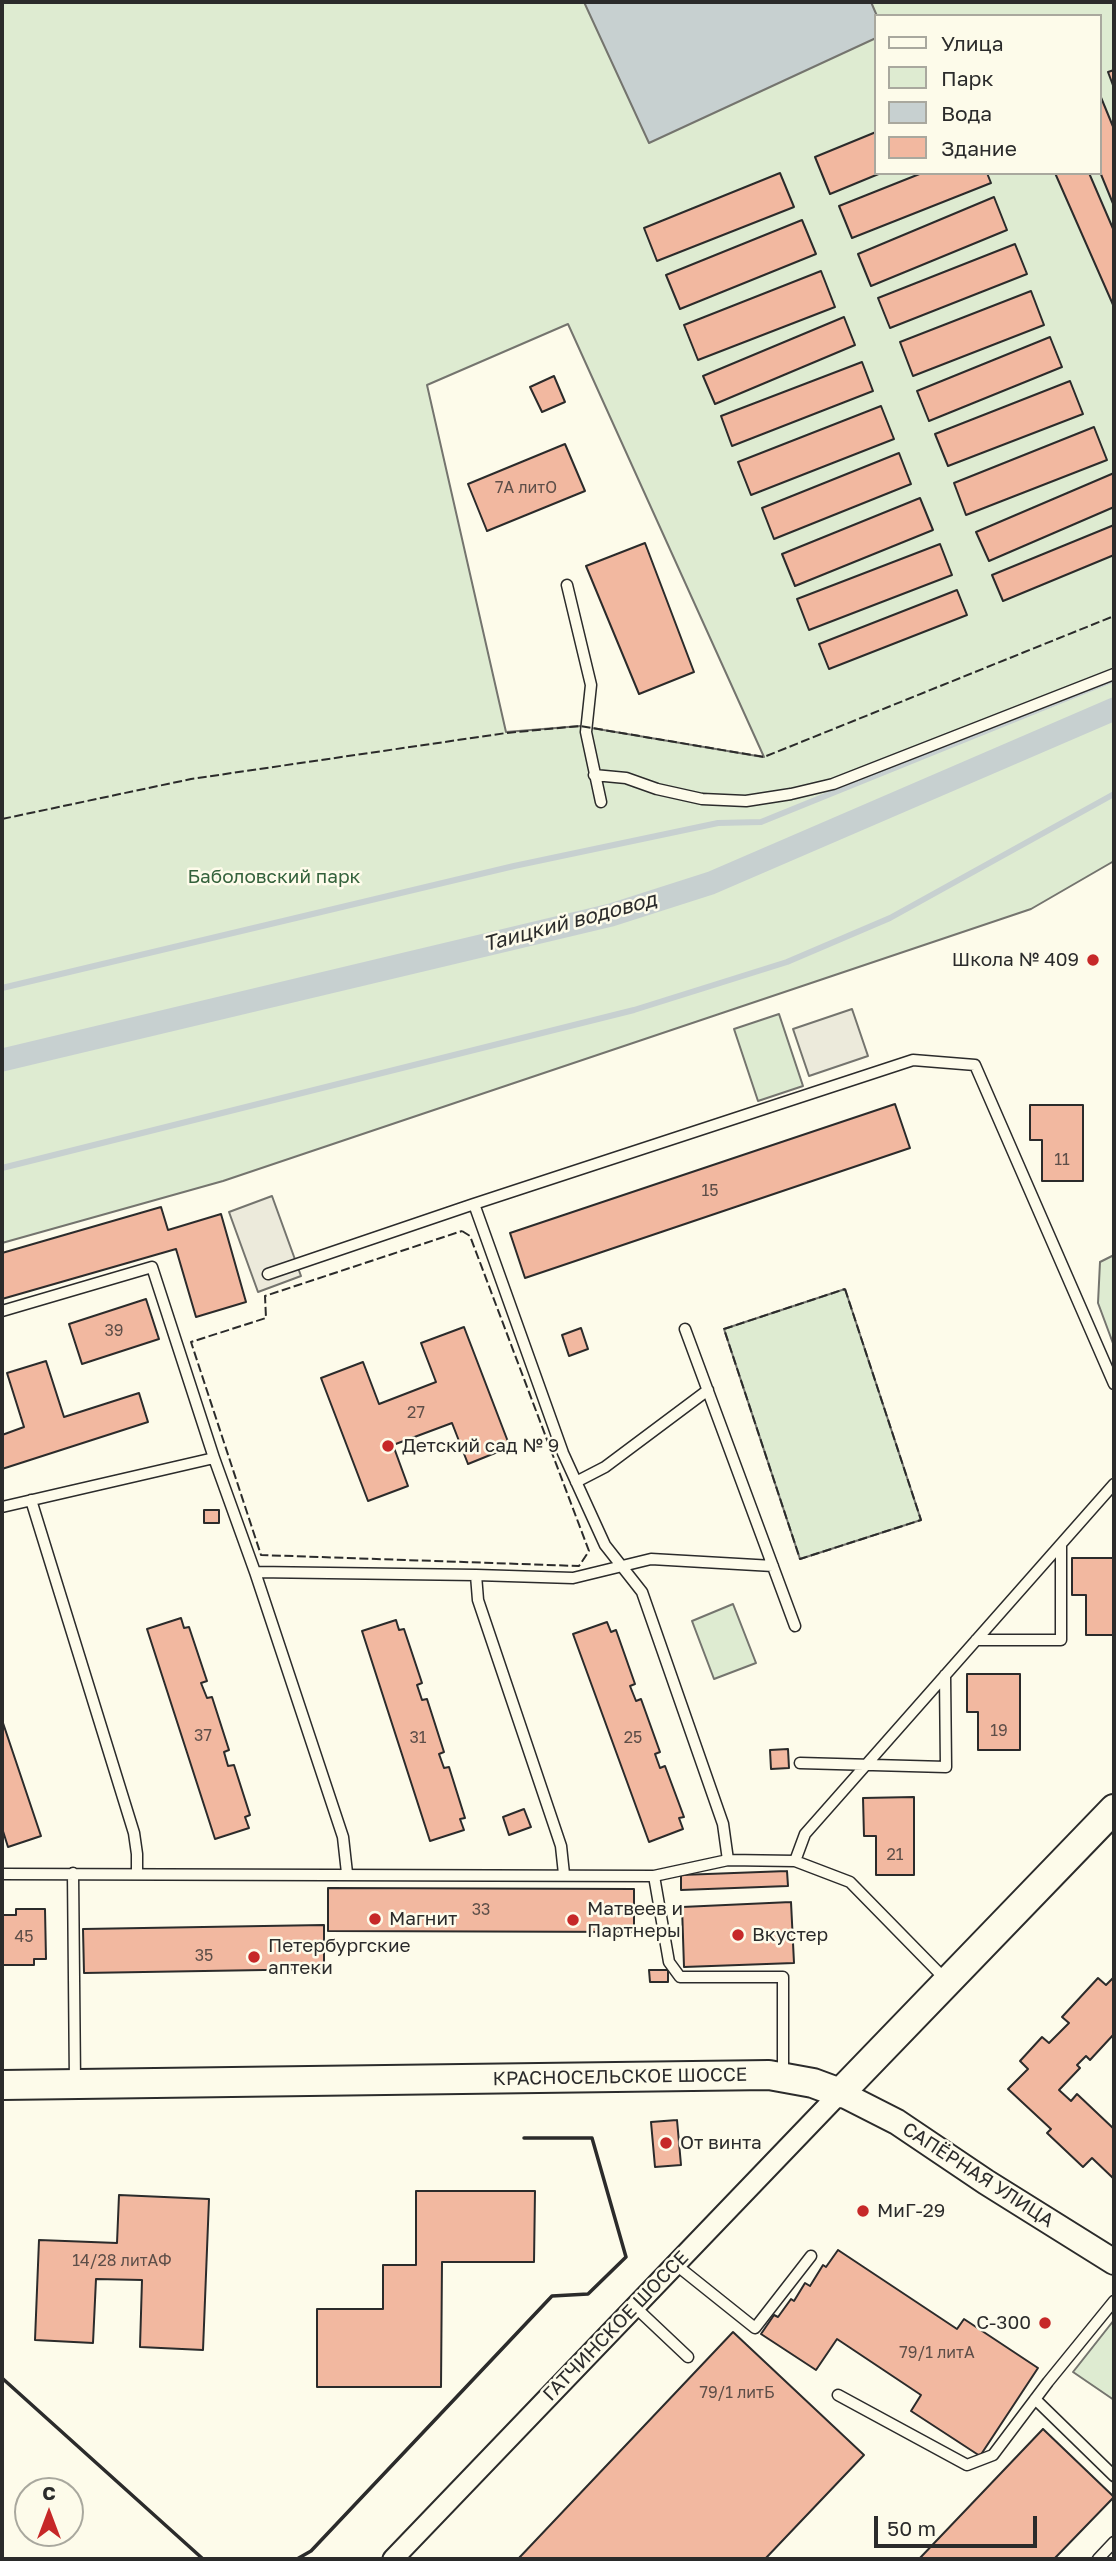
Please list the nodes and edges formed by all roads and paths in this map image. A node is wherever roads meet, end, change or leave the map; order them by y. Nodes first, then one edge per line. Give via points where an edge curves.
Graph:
1 (567, 585) dead end
2 (1114, 674) edge
3 (594, 775) junction
4 (601, 802) dead end
5 (474, 1204) junction
6 (268, 1274) dead end
7 (2, 1311) edge
8 (685, 1329) dead end
9 (1114, 1384) edge
10 (708, 1390) junction
11 (214, 1458) junction
12 (576, 1482) junction
13 (1114, 1484) edge
14 (31, 1500) junction
15 (2, 1507) edge
16 (1061, 1545) junction
17 (621, 1566) junction
18 (773, 1566) junction
19 (255, 1572) junction
20 (476, 1575) junction
21 (795, 1626) dead end
22 (976, 1640) junction
23 (945, 1675) junction
24 (800, 1763) dead end
25 (866, 1765) junction
26 (1114, 1809) edge
27 (729, 1860) junction
28 (795, 1861) junction
29 (73, 1873) junction
30 (137, 1873) junction
31 (347, 1873) junction
32 (2, 1874) edge
33 (564, 1874) junction
34 (654, 1876) junction
35 (947, 1981) junction
36 (783, 2077) junction
37 (75, 2084) junction
38 (2, 2085) edge
39 (840, 2093) junction
40 (811, 2256) dead end
41 (1114, 2262) edge
42 (675, 2264) junction
43 (1114, 2301) edge
44 (634, 2306) junction
45 (688, 2357) dead end
46 (838, 2395) dead end
47 (1035, 2399) junction
48 (1114, 2476) edge
49 (1114, 2542) edge
50 (393, 2559) edge
51 (1098, 2559) edge

1 - 3 lane via 591,685 586,732
2 - 3 lane via 833,784 791,794 746,801 702,799 625,778
3 - 4 lane
5 - 6 lane
5 - 9 lane via 913,1059 975,1065
5 - 12 lane
7 - 11 lane via 152,1267
8 - 10 lane
10 - 12 lane via 606,1467
10 - 18 lane
11 - 14 lane
11 - 19 lane
12 - 17 lane via 605,1545
13 - 16 lane
14 - 15 lane
14 - 30 lane via 134,1833
16 - 22 lane
16 - 22 lane via 1061,1640
17 - 18 lane via 651,1559
17 - 20 lane via 573,1578
17 - 27 lane via 642,1592 723,1824
18 - 21 lane
19 - 20 lane
19 - 31 lane via 343,1837
20 - 33 lane via 478,1600 561,1846
22 - 23 lane
23 - 25 lane
23 - 25 lane via 946,1767
24 - 25 lane
25 - 28 lane via 804,1834
26 - 35 main road
27 - 28 lane
27 - 34 lane
28 - 35 lane via 850,1882
29 - 30 lane
29 - 32 lane
29 - 37 lane
30 - 31 lane
31 - 33 lane
33 - 34 lane
34 - 36 lane via 669,1962 680,1977 783,1977
35 - 39 main road
36 - 37 main road, КРАСНОСЕЛЬСКОЕ ШОССЕ
36 - 39 main road, КРАСНОСЕЛЬСКОЕ ШОССЕ
37 - 38 main road, КРАСНОСЕЛЬСКОЕ ШОССЕ
39 - 41 street, САПЁРНАЯ УЛИЦА via 897,2122
39 - 42 street, ГАТЧИНСКОЕ ШОССЕ
40 - 42 lane via 755,2328
42 - 44 street, ГАТЧИНСКОЕ ШОССЕ
43 - 47 lane
44 - 45 lane
44 - 50 street, ГАТЧИНСКОЕ ШОССЕ
46 - 47 lane via 967,2465 993,2455
47 - 48 lane
49 - 51 lane

